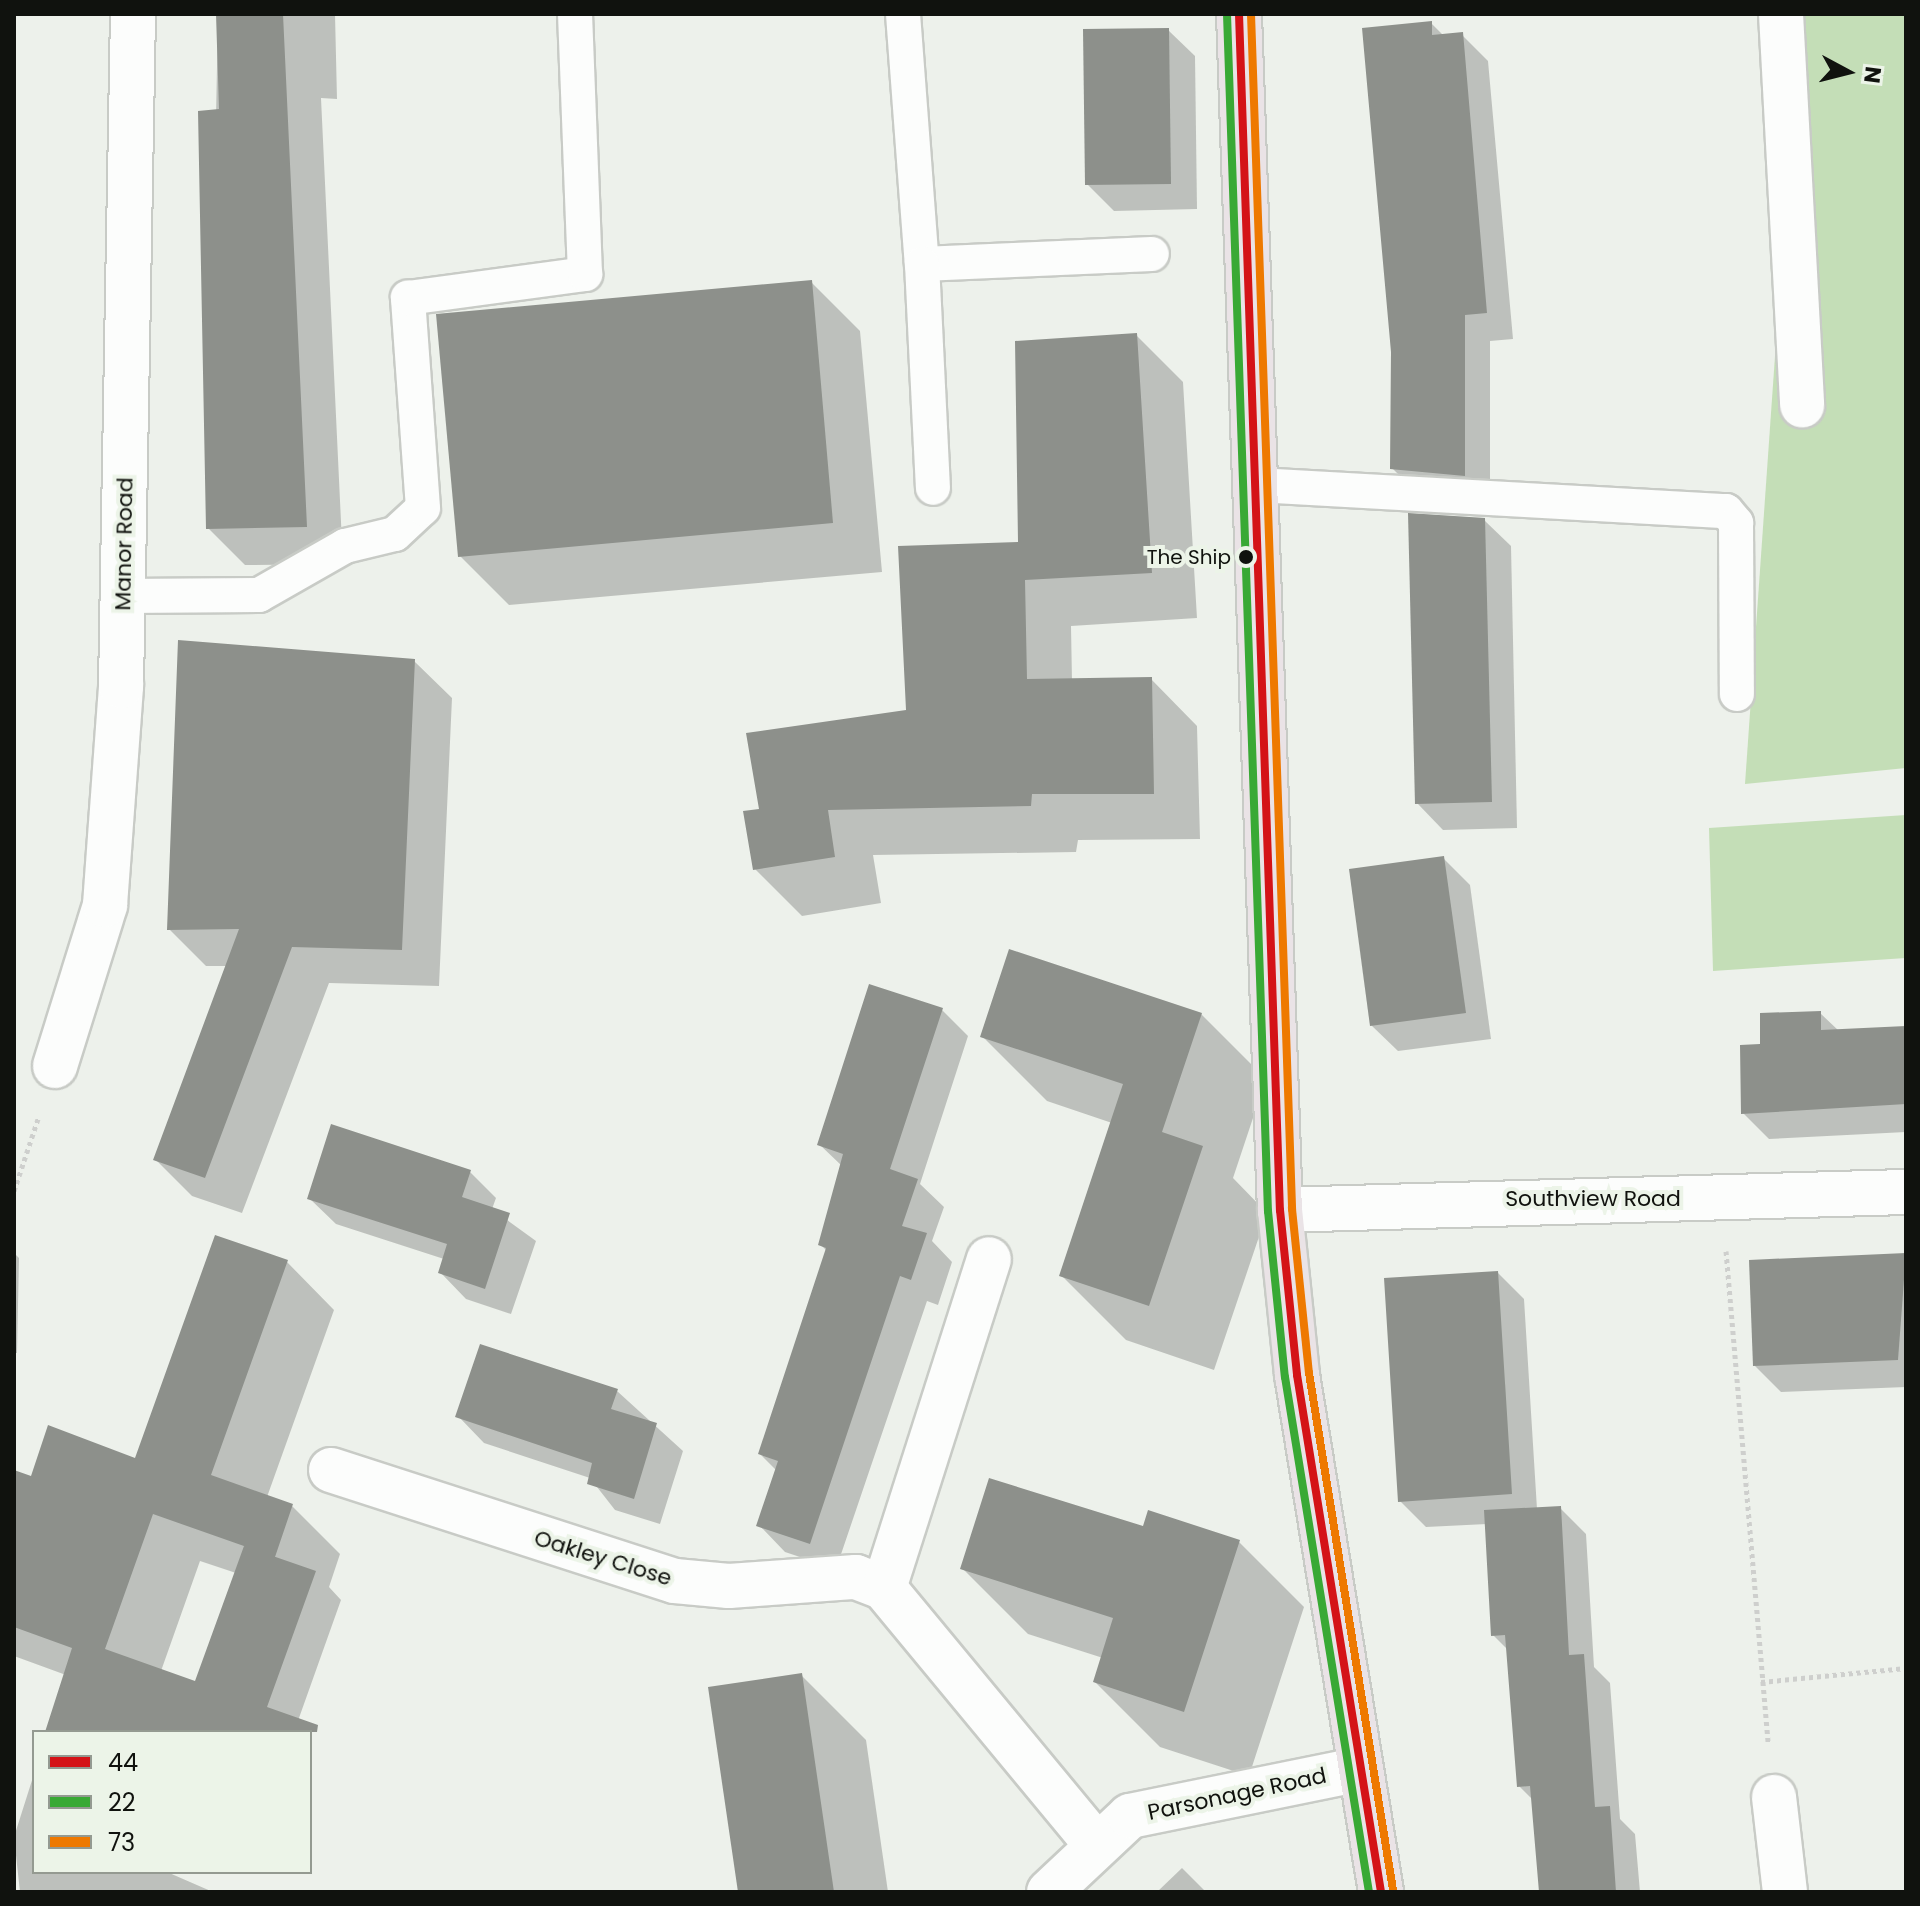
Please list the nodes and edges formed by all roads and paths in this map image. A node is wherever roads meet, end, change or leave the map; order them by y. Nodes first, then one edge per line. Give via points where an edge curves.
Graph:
1 (133, 14) edge
2 (575, 14) edge
3 (903, 14) edge
4 (1239, 14) edge
5 (1781, 14) edge
6 (1152, 254) dead end
7 (922, 264) junction
8 (1802, 405) dead end
9 (1257, 485) junction
10 (933, 488) dead end
11 (124, 596) junction
12 (1737, 694) dead end
13 (55, 1066) joint
14 (14, 1191) edge
15 (1906, 1192) edge
16 (1722, 1198) junction
17 (1280, 1210) junction
18 (989, 1259) dead end
19 (331, 1470) dead end
20 (884, 1588) junction
21 (1906, 1668) edge
22 (1761, 1682) junction
23 (1360, 1769) junction
24 (1774, 1797) joint
25 (1094, 1842) junction
26 (1049, 1892) edge
27 (1381, 1892) edge
28 (1785, 1892) edge

1 - 11 street, Manor Road
2 - 11 lane via 585,274 408,298 423,508 395,534 345,546 259,595
3 - 7 lane
4 - 9 main road via 1242,245
5 - 8 street
6 - 7 lane
7 - 10 lane
9 - 12 lane via 1726,511 1736,523
9 - 17 main road
11 - 13 street, Manor Road via 105,905
13 - 14 path
15 - 16 street, Southview Road
16 - 17 street, Southview Road
16 - 22 path
17 - 23 main road via 1297,1375
18 - 20 street
19 - 20 street, Oakley Close via 675,1581 729,1586 856,1577
20 - 25 street
21 - 22 path
22 - 24 path
23 - 25 street, Parsonage Road via 1143,1813
23 - 27 main road
24 - 28 street
25 - 26 street, Parsonage Road

